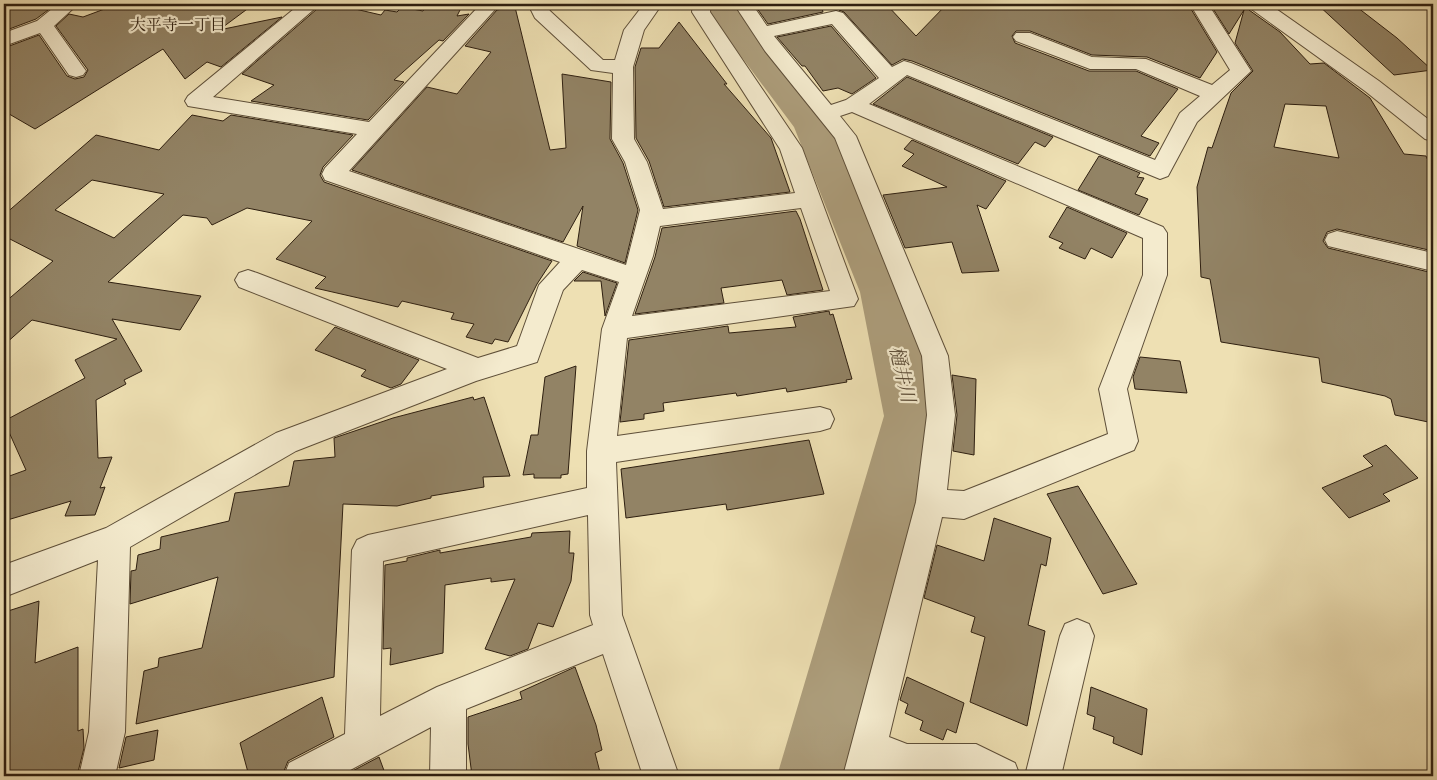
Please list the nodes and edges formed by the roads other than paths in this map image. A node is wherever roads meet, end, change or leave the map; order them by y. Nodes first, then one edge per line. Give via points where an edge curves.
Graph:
1 (69, 4) edge
2 (310, 4) edge
3 (491, 4) edge
4 (537, 4) edge
5 (653, 4) edge
6 (702, 4) edge
7 (743, 4) edge
8 (1199, 4) edge
9 (1257, 4) edge
10 (44, 25) junction
11 (762, 33) junction
12 (1023, 37) dead end
13 (4, 40) edge
14 (623, 67) junction
15 (76, 71) dead end
16 (891, 79) junction
17 (1214, 94) junction
18 (853, 105) junction
19 (826, 113) junction
20 (374, 130) junction
21 (1433, 134) edge
22 (810, 199) junction
23 (651, 219) junction
24 (1337, 240) dead end
25 (578, 258) junction
26 (1433, 262) edge
27 (634, 277) junction
28 (248, 280) dead end
29 (614, 329) junction
30 (477, 369) junction
31 (820, 419) dead end
32 (601, 451) junction
33 (602, 498) junction
34 (931, 502) junction
35 (115, 539) junction
36 (4, 582) edge
37 (612, 634) junction
38 (1077, 636) dead end
39 (449, 699) junction
40 (362, 745) junction
41 (864, 762) edge
42 (97, 776) edge
43 (302, 776) edge
44 (448, 776) edge
45 (660, 776) edge
46 (1002, 776) edge
47 (1043, 776) edge

1 - 10 street
2 - 20 street via 195,101
3 - 20 street
4 - 14 street via 542,14 598,66
5 - 14 street via 634,30
6 - 22 street via 701,12 792,148
7 - 11 street
8 - 17 street via 1241,71
9 - 21 street
10 - 13 street
10 - 15 street
11 - 16 street via 836,17
11 - 19 street
12 - 17 street via 1090,63 1139,63
14 - 23 street via 623,139 636,162 652,210
16 - 17 street via 904,67 1160,171 1188,118
16 - 18 street
18 - 19 street
18 - 34 street via 1155,233 1155,275 1113,389 1124,441 964,505
19 - 34 street via 845,136 935,356 941,415
20 - 25 street via 333,174
22 - 23 street
22 - 29 street via 845,299
23 - 27 street
24 - 26 street
25 - 27 street
25 - 30 street via 552,285 528,354
27 - 29 street
28 - 30 street
29 - 32 street
30 - 35 street via 286,442
31 - 32 street
32 - 33 street
33 - 37 street via 606,615
33 - 40 street via 368,550
34 - 41 street
35 - 36 street via 12,576
35 - 42 street via 108,732
37 - 39 street
37 - 45 street
38 - 47 street
39 - 40 street
39 - 44 street
40 - 43 street
41 - 46 street via 976,762

